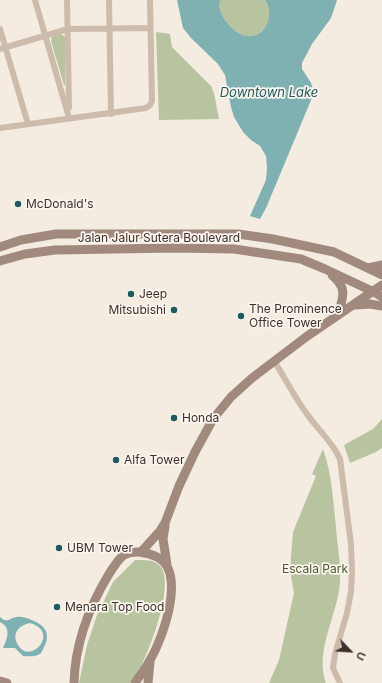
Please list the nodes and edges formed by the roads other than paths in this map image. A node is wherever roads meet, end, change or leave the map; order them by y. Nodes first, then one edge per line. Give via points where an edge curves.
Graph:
1 (35, 0) edge
2 (67, 0) edge
3 (109, 0) edge
4 (150, 0) edge
5 (110, 28) junction
6 (150, 28) junction
7 (0, 29) edge
8 (68, 29) junction
9 (46, 35) junction
10 (3, 49) edge
11 (111, 114) junction
12 (69, 118) junction
13 (28, 124) junction
14 (0, 128) edge
15 (0, 247) edge
16 (0, 261) edge
17 (382, 265) edge
18 (368, 268) junction
19 (325, 269) junction
20 (382, 275) edge
21 (382, 285) edge
22 (374, 292) junction
23 (382, 297) edge
24 (355, 304) junction
25 (382, 306) edge
26 (338, 315) junction
27 (274, 361) junction
28 (165, 522) junction
29 (141, 552) junction
30 (167, 566) junction
31 (150, 660) junction
32 (0, 681) edge
33 (7, 683) edge
34 (74, 683) edge
35 (135, 683) edge
36 (148, 683) edge
37 (340, 683) edge

1 - 9 street
2 - 8 street
3 - 5 street
4 - 6 street
5 - 6 street
5 - 8 street
5 - 11 street
6 - 11 street via 152,101 146,108
7 - 10 street
8 - 9 street
8 - 12 street
9 - 10 street
9 - 12 street
10 - 13 street
11 - 12 street
12 - 13 street
13 - 14 street
15 - 18 main road, Jalan Jalur Sutera Boulevard via 21,240 56,234 238,234 334,252
16 - 19 main road, Jalan Jalur Sutera Boulevard via 24,254 55,250 234,249 301,259
17 - 18 main road
18 - 20 main road, Jalan Jalur Sutera Boulevard
19 - 22 main road, Jalan Jalur Sutera Boulevard
19 - 26 main road via 340,282 344,294
21 - 22 main road
22 - 23 main road, Jalan Jalur Sutera Boulevard
22 - 24 main road
24 - 25 main road
24 - 26 main road
26 - 27 main road
27 - 28 main road via 231,397 213,419 179,486
27 - 37 street via 306,413 340,459 352,570 347,613 335,654 334,668
28 - 29 main road
28 - 30 main road via 163,539
29 - 30 main road via 153,554
29 - 34 main road via 123,556 117,562 94,601 81,637
30 - 31 main road via 171,578 171,595 162,631
31 - 35 main road
31 - 36 main road
32 - 33 main road

